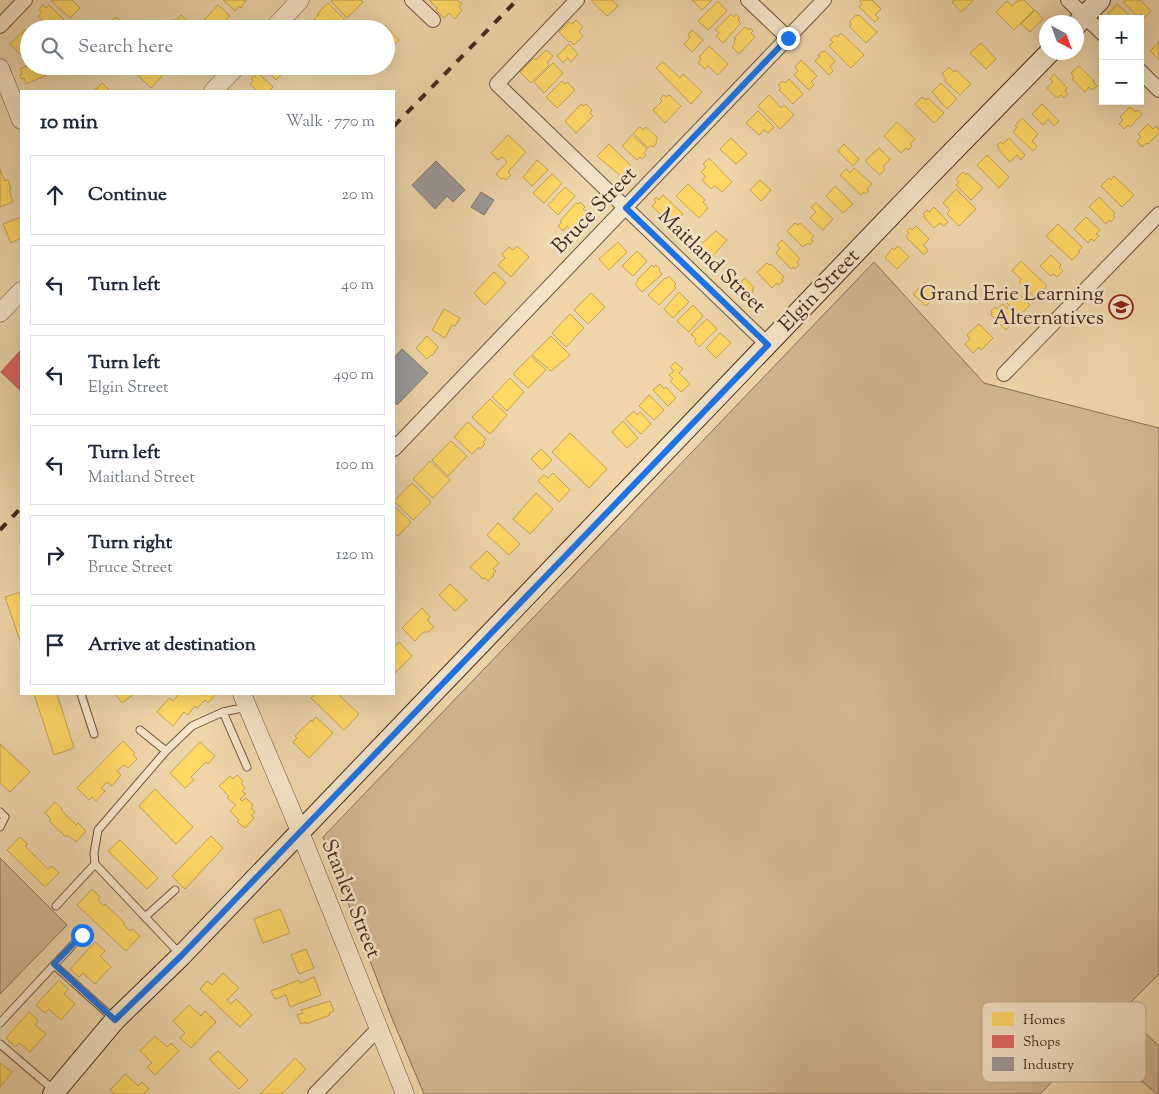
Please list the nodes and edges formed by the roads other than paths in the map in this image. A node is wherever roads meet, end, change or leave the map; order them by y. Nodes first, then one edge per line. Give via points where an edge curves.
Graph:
1 (25, 0) edge
2 (300, 0) edge
3 (412, 0) edge
4 (577, 0) edge
5 (748, 0) edge
6 (824, 0) edge
7 (1068, 0) edge
8 (1100, 0) edge
9 (1077, 15) edge
10 (1084, 18) edge
11 (281, 20) edge
12 (433, 20) dead end
13 (1084, 23) edge
14 (0, 26) edge
15 (1099, 32) edge
16 (788, 38) junction
17 (1042, 60) edge
18 (0, 68) edge
19 (228, 75) edge
20 (1144, 75) edge
21 (214, 90) edge
22 (1159, 90) edge
23 (20, 118) edge
24 (626, 208) junction
25 (1159, 214) edge
26 (20, 292) edge
27 (0, 313) edge
28 (768, 345) junction
29 (1004, 374) dead end
30 (395, 448) edge
31 (81, 695) edge
32 (244, 700) edge
33 (223, 712) junction
34 (140, 730) dead end
35 (94, 734) dead end
36 (166, 751) junction
37 (247, 767) dead end
38 (0, 812) edge
39 (0, 827) edge
40 (299, 833) junction
41 (95, 864) junction
42 (175, 890) dead end
43 (56, 906) dead end
44 (145, 918) junction
45 (82, 935) dead end
46 (181, 956) junction
47 (54, 964) junction
48 (115, 1020) junction
49 (0, 1023) edge
50 (379, 1028) junction
51 (0, 1044) edge
52 (54, 1093) edge
53 (315, 1094) edge
54 (406, 1094) edge

1 - 14 street
2 - 11 street
3 - 12 street
4 - 24 street, Maitland Street via 497,84
5 - 16 street
6 - 16 street, Bruce Street
7 - 9 street
8 - 10 main road
13 - 15 street
16 - 24 street, Bruce Street
17 - 28 main road, Elgin Street
18 - 23 street
19 - 21 street
20 - 22 street
24 - 28 street, Maitland Street
24 - 30 street, Bruce Street
25 - 29 street
26 - 27 street
28 - 40 main road, Elgin Street
31 - 35 lane
32 - 33 lane
32 - 40 street, Stanley Street
33 - 36 lane via 192,726
33 - 37 lane
34 - 36 lane
36 - 41 lane via 98,830
38 - 39 lane via 5,817
40 - 46 main road, Elgin Street
40 - 50 street, Stanley Street
41 - 43 lane
41 - 44 lane
42 - 44 lane
44 - 46 lane
45 - 47 lane
46 - 48 main road, Elgin Street
47 - 48 lane
47 - 49 lane
48 - 52 main road, Elgin Street
50 - 53 street
50 - 54 street, Stanley Street
51 - 52 lane

